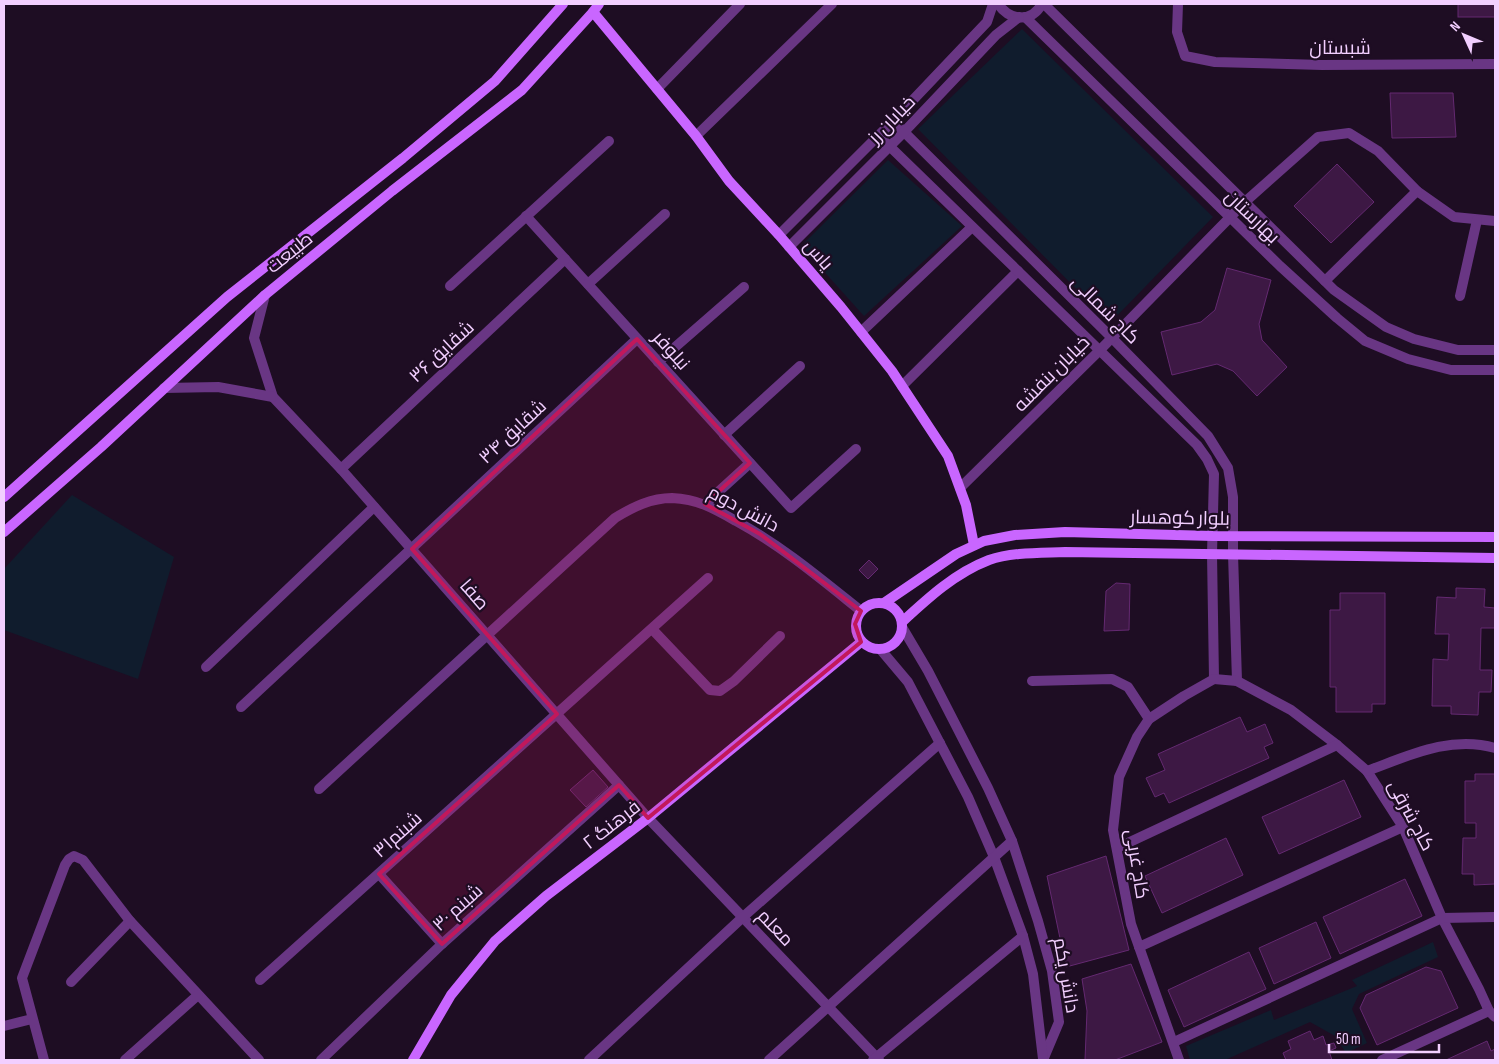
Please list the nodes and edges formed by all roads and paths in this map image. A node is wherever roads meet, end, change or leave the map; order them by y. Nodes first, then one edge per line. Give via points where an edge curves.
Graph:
1 (563, 4) edge
2 (740, 4) edge
3 (832, 4) edge
4 (993, 4) edge
5 (998, 4) edge
6 (1043, 4) edge
7 (1178, 4) edge
8 (596, 8) edge
9 (1022, 17) junction
10 (1495, 64) edge
11 (657, 89) junction
12 (893, 122) junction
13 (904, 132) junction
14 (696, 136) junction
15 (879, 136) junction
16 (609, 142) dead end
17 (889, 146) junction
18 (1417, 191) junction
19 (1246, 201) junction
20 (665, 214) dead end
21 (526, 216) junction
22 (1230, 218) junction
23 (1477, 220) junction
24 (1495, 221) edge
25 (972, 227) junction
26 (779, 235) junction
27 (789, 246) junction
28 (565, 259) junction
29 (1018, 271) junction
30 (1324, 281) junction
31 (588, 284) junction
32 (450, 286) dead end
33 (744, 287) dead end
34 (264, 295) junction
35 (1460, 296) dead end
36 (861, 332) junction
37 (1112, 338) junction
38 (637, 339) junction
39 (1100, 350) junction
40 (1495, 350) edge
41 (658, 362) junction
42 (800, 366) dead end
43 (1495, 370) edge
44 (902, 386) junction
45 (164, 388) junction
46 (272, 397) junction
47 (724, 434) junction
48 (856, 449) dead end
49 (750, 463) junction
50 (341, 469) junction
51 (960, 488) junction
52 (4, 497) edge
53 (705, 504) junction
54 (374, 507) junction
55 (4, 532) edge
56 (1232, 535) junction
57 (1213, 536) junction
58 (1495, 537) edge
59 (974, 545) junction
60 (412, 549) junction
61 (1212, 554) junction
62 (1233, 554) junction
63 (1495, 558) edge
64 (708, 578) dead end
65 (884, 603) junction
66 (861, 611) junction
67 (902, 624) junction
68 (652, 629) junction
69 (488, 635) junction
70 (780, 636) dead end
71 (861, 642) junction
72 (881, 650) junction
73 (206, 667) dead end
74 (1214, 679) junction
75 (1032, 681) dead end
76 (1237, 681) junction
77 (242, 707) dead end
78 (557, 714) junction
79 (1149, 719) junction
80 (940, 743) junction
81 (1337, 745) junction
82 (1495, 748) edge
83 (1367, 771) junction
84 (619, 784) junction
85 (319, 789) dead end
86 (648, 818) junction
87 (1402, 827) junction
88 (1012, 841) junction
89 (1116, 848) junction
90 (994, 857) junction
91 (379, 874) junction
92 (743, 917) junction
93 (1495, 917) edge
94 (1442, 918) junction
95 (130, 921) junction
96 (1023, 936) junction
97 (442, 944) junction
98 (1139, 947) junction
99 (260, 980) dead end
100 (71, 982) dead end
101 (198, 995) junction
102 (828, 1007) junction
103 (1492, 1014) edge
104 (32, 1019) junction
105 (4, 1026) edge
106 (1174, 1042) junction
107 (594, 1058) edge
108 (876, 1059) edge
109 (44, 1060) edge
110 (125, 1060) edge
111 (259, 1060) edge
112 (321, 1060) edge
113 (413, 1060) edge
114 (769, 1060) edge
115 (1043, 1060) edge
116 (1179, 1060) edge
117 (1382, 1060) edge

1 - 52 main road, طبیعت via 495,81 227,297
2 - 11 street
3 - 14 street
4 - 12 street, خیابان رز via 986,22
5 - 9 street, بهارستان via 1009,15
6 - 9 street, خیابان رز via 1032,14
6 - 19 street, بهارستان
7 - 10 street, شبستان via 1176,32 1185,56 1215,62
8 - 11 main road, یاس
8 - 34 main road, طبیعت via 522,90
9 - 13 street, خیابان رز via 996,35
9 - 22 street, بهارستان
11 - 14 main road, یاس
12 - 13 street, کاج شمالی
12 - 15 street, خیابان رز
13 - 17 street, خیابان رز
13 - 37 street, کاج شمالی
14 - 26 main road, یاس via 729,181
15 - 17 street, کاج شمالی
15 - 26 street, خیابان رز
16 - 21 street
17 - 25 street, کاج شمالی
17 - 27 street, خیابان رز
18 - 19 street, خیابان بنفشه via 1378,151 1349,133 1318,137
18 - 23 street, خیابان بنفشه via 1454,217
18 - 30 street
19 - 22 street, خیابان بنفشه
19 - 30 street, بهارستان
20 - 31 street
21 - 28 street, نیلوفر
21 - 32 street
22 - 37 street, خیابان بنفشه
22 - 43 street, بهارستان via 1365,340 1408,359 1451,370
23 - 24 street, خیابان بنفشه
23 - 35 street
25 - 29 street, کاج شمالی
25 - 36 street
26 - 27 main road, یاس
27 - 36 main road, یاس
28 - 31 street, نیلوفر
28 - 50 street, شقایق ۳۶
29 - 39 street, کاج شمالی
29 - 44 street
30 - 40 street, بهارستان via 1386,327 1414,339 1458,350
31 - 38 street, نیلوفر
33 - 41 street
34 - 45 main road, طبیعت
34 - 46 street via 254,338
36 - 44 main road, یاس
37 - 39 street, خیابان بنفشه
37 - 56 street, کاج شمالی via 1208,436 1228,468 1233,498
38 - 41 street, نیلوفر
38 - 60 street, شقایق ۳۴
39 - 51 street, خیابان بنفشه
39 - 57 street, کاج شمالی via 1197,445 1207,459 1214,474
41 - 47 street, نیلوفر
42 - 47 street
44 - 51 main road, یاس via 948,456
45 - 46 street via 218,387
45 - 55 main road, طبیعت
46 - 50 street, صفا
47 - 49 street, نیلوفر
48 - 49 street, نیلوفر via 791,508
49 - 53 street
50 - 54 street, صفا
51 - 59 main road, یاس
53 - 66 street, دانش دوم via 760,534
53 - 69 street, دانش دوم via 671,498 632,507 615,518
54 - 60 street, صفا
54 - 73 street
56 - 57 main road, بلوار کوهسار
56 - 58 main road, بلوار کوهسار
56 - 62 street, کاج شمالی
57 - 59 main road, بلوار کوهسار via 1065,532 1015,535
57 - 61 street, کاج شمالی
59 - 65 main road, بلوار کوهسار
60 - 69 street, صفا
60 - 77 street, شقایق ۳۴
61 - 62 main road, بلوار کوهسار
61 - 67 main road, بلوار کوهسار via 1065,552 990,560 965,571
61 - 74 street, کاج شمالی
62 - 63 main road, بلوار کوهسار
62 - 76 street, کاج شمالی
64 - 68 street, شبنم۳۱
65 - 66 main road via 871,604
65 - 67 main road via 896,610
66 - 71 main road via 855,624
67 - 72 main road via 898,640
67 - 88 street, دانش یکم via 988,788
68 - 70 street via 710,690 720,691
68 - 78 street, شبنم۳۱
69 - 78 street, صفا
69 - 85 street, دانش دوم
71 - 72 main road
71 - 86 main road, فرهنگ ۲
72 - 80 street, دانش یکم via 908,682
74 - 76 street
74 - 79 street, کاج غربی
75 - 79 street via 1112,679 1128,687
76 - 81 street, کاج شرقی via 1291,710
78 - 84 street, صفا
78 - 91 street, شبنم۳۱
79 - 89 street, کاج غربی via 1119,777 1113,830
80 - 90 street, دانش یکم
80 - 92 street
81 - 83 street, کاج شرقی
81 - 89 street
82 - 83 street via 1453,744 1426,749
83 - 87 street, کاج شرقی
84 - 86 street, صفا
84 - 97 street, شبنم ۳۰
86 - 92 street, معلم
86 - 113 main road, فرهنگ ۲ via 546,896 496,941 451,995
87 - 94 street, کاج شرقی
87 - 98 street
88 - 90 street
88 - 115 street, دانش یکم via 1052,972 1059,1022
89 - 98 street, کاج غربی via 1131,924
90 - 96 street, دانش یکم
90 - 102 street
91 - 97 street
91 - 99 street, شبنم۳۱
92 - 102 street, معلم
92 - 107 street
93 - 94 street
94 - 103 street, کاج شرقی
94 - 106 street
95 - 100 street
95 - 101 street
95 - 104 street via 83,860 74,856 68,860 22,978
96 - 108 street
96 - 115 street, دانش یکم via 1033,974
97 - 112 street, شبنم ۳۰
98 - 106 street, کاج غربی
101 - 110 street
101 - 111 street
102 - 108 street, معلم
102 - 114 street
103 - 117 street
104 - 105 street
104 - 109 street
106 - 116 street, کاج غربی

